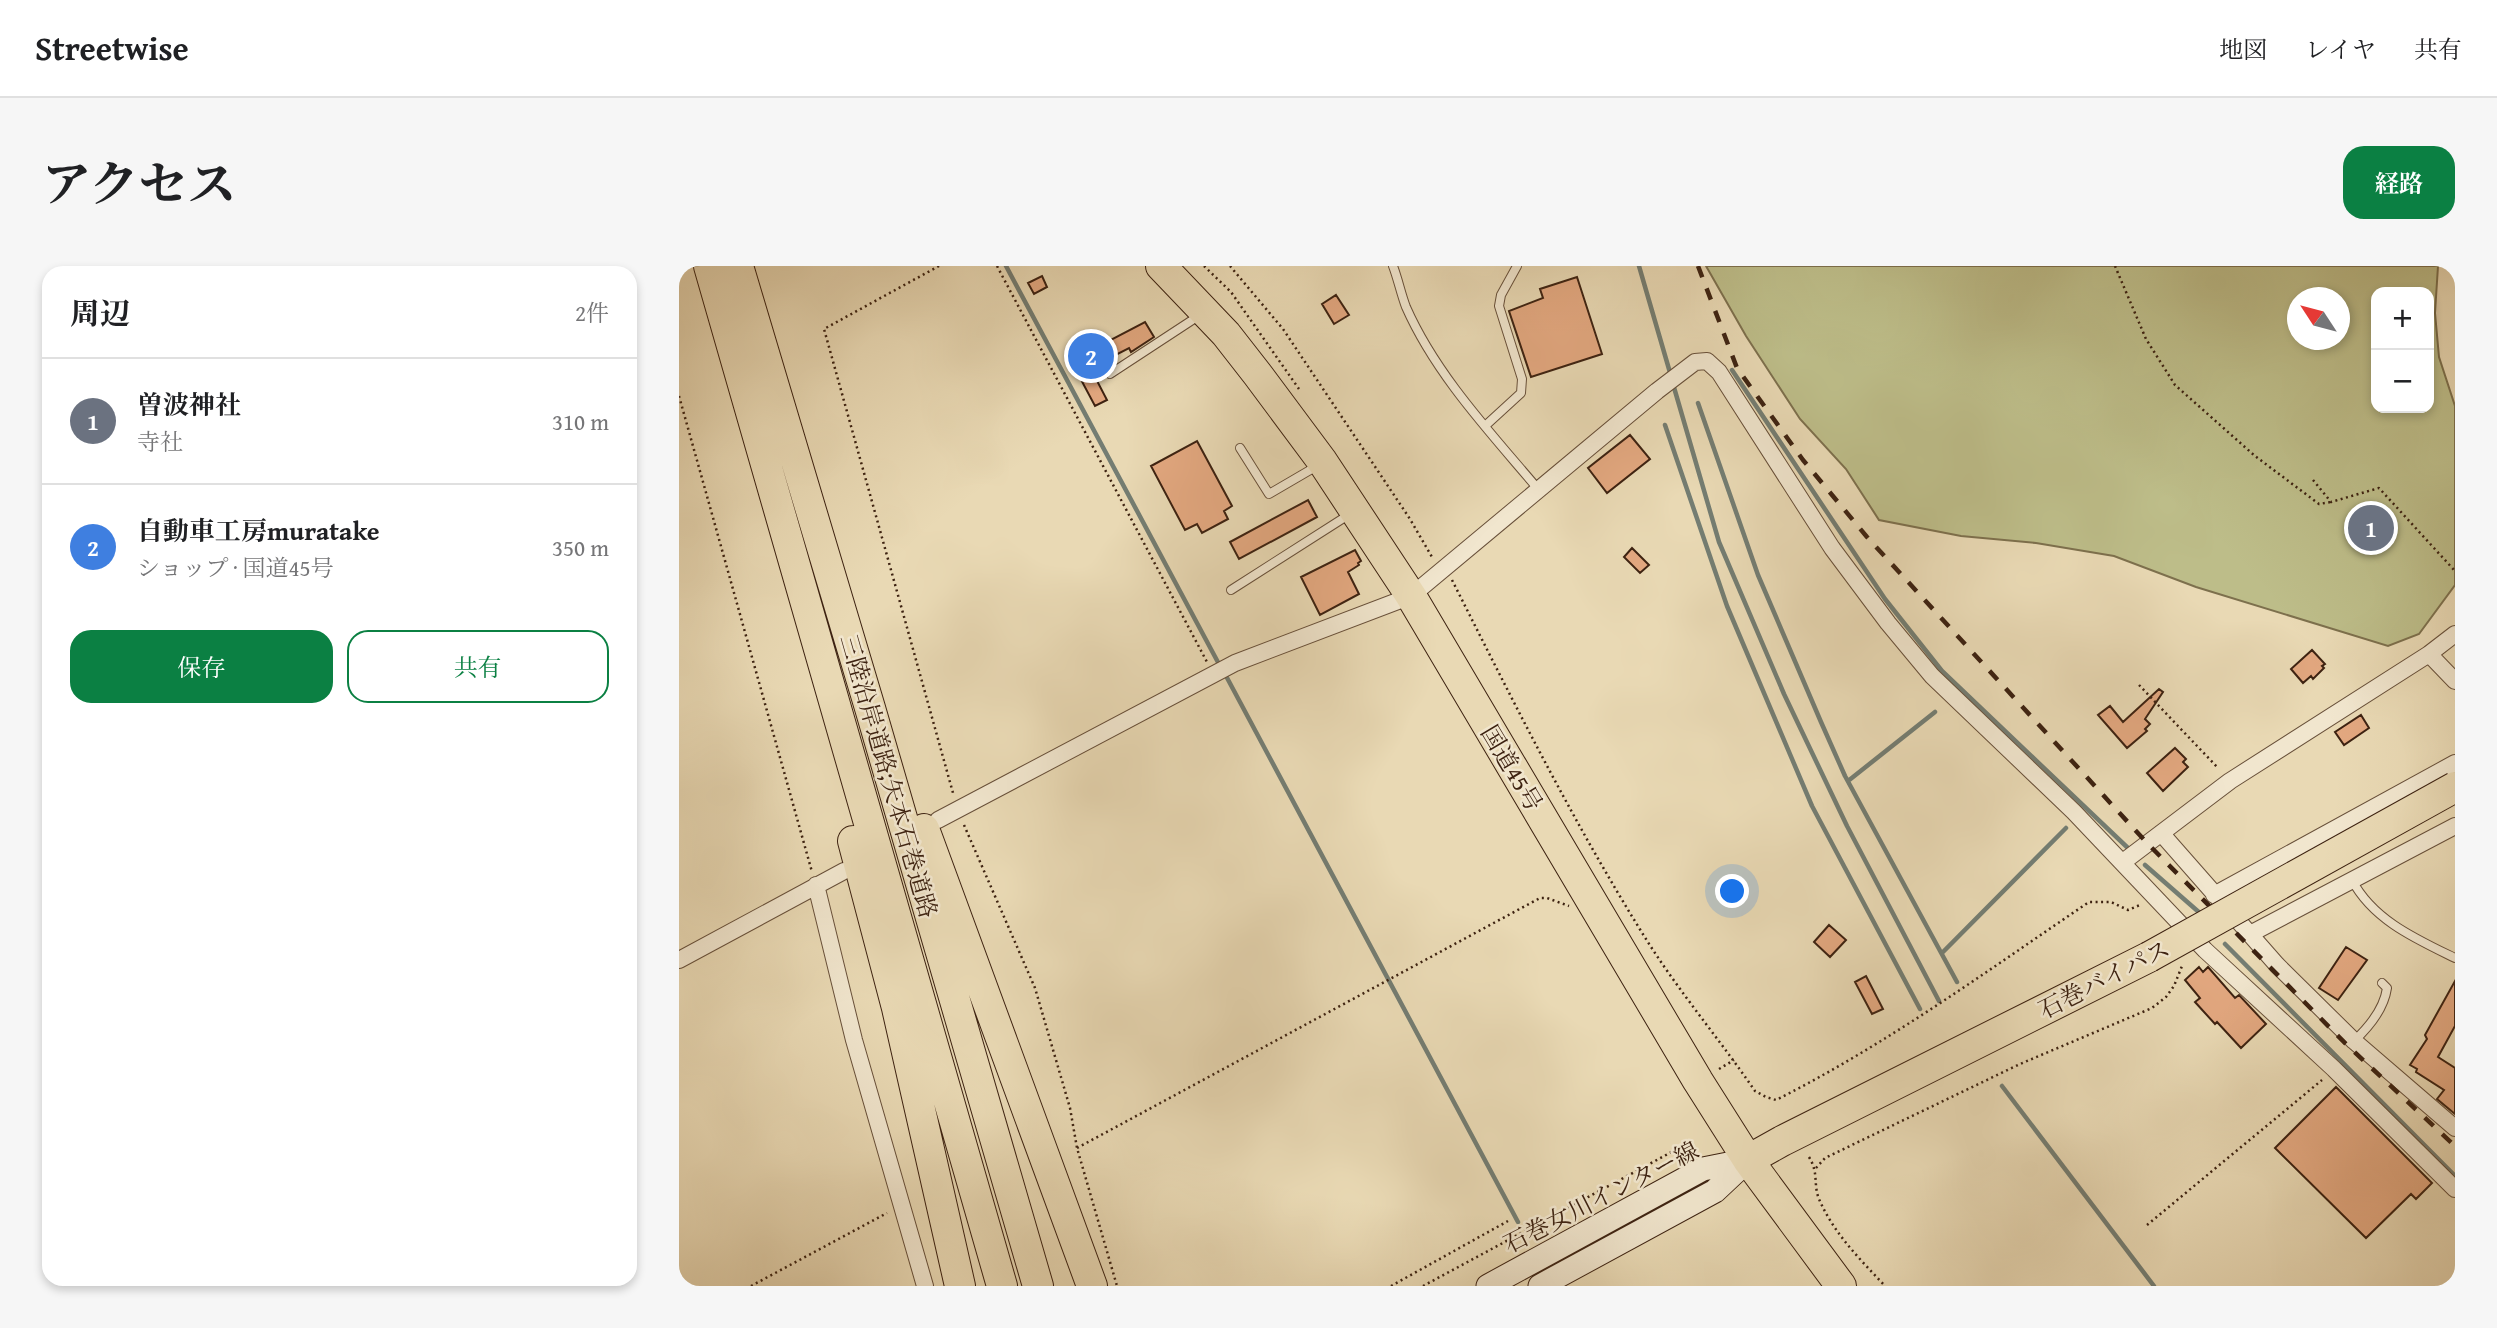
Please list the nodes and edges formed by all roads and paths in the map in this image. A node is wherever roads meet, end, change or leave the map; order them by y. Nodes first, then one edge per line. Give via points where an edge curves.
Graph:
1 (709, 266) edge
2 (738, 266) edge
3 (939, 266) edge
4 (997, 266) edge
5 (1161, 266) edge
6 (1230, 266) edge
7 (1394, 266) edge
8 (1517, 266) edge
9 (2115, 266) edge
10 (1206, 312) junction
11 (824, 330) dead end
12 (1109, 374) dead end
13 (679, 396) edge
14 (752, 417) junction
15 (1485, 426) junction
16 (1240, 448) dead end
17 (1322, 461) junction
18 (2313, 480) dead end
19 (1538, 489) junction
20 (2331, 502) junction
21 (1356, 511) junction
22 (1443, 570) junction
23 (2455, 571) edge
24 (1231, 590) dead end
25 (1412, 596) junction
26 (2455, 634) edge
27 (2430, 654) junction
28 (1220, 672) junction
29 (2455, 681) edge
30 (2139, 685) dead end
31 (870, 708) junction
32 (2455, 763) edge
33 (2230, 781) junction
34 (2455, 787) edge
35 (938, 820) dead end
36 (2455, 826) edge
37 (2161, 833) junction
38 (2123, 862) junction
39 (844, 871) dead end
40 (2351, 880) junction
41 (816, 885) junction
42 (2153, 893) junction
43 (2214, 895) junction
44 (1577, 910) dead end
45 (2250, 934) junction
46 (2205, 950) junction
47 (2455, 958) edge
48 (679, 960) edge
49 (2382, 984) dead end
50 (2354, 1041) junction
51 (2334, 1069) junction
52 (2455, 1129) edge
53 (1077, 1148) dead end
54 (1679, 1148) dead end
55 (1809, 1157) dead end
56 (1748, 1160) junction
57 (1816, 1168) junction
58 (2455, 1189) edge
59 (901, 1205) junction
60 (1508, 1221) dead end
61 (2147, 1225) dead end
62 (751, 1286) edge
63 (925, 1286) edge
64 (960, 1286) edge
65 (1002, 1286) edge
66 (1038, 1286) edge
67 (1092, 1286) edge
68 (1391, 1286) edge
69 (1423, 1286) edge
70 (1488, 1286) edge
71 (1540, 1286) edge
72 (1840, 1286) edge
73 (1885, 1286) edge

1 - 14 highway, 三陸沿岸道路;矢本石巻道路
2 - 31 highway, 三陸沿岸道路;矢本石巻道路
3 - 11 path
4 - 28 path
5 - 10 highway, 国道45号
6 - 22 path via 1283,329
7 - 15 lane via 1405,305 1421,337
8 - 15 lane via 1499,306 1522,379 1521,393
9 - 20 path via 2146,339 2175,385 2308,496 2319,504
10 - 12 lane
10 - 17 highway, 国道45号
13 - 41 path
14 - 64 highway via 790,601 897,1008
14 - 65 highway, 三陸沿岸道路;矢本石巻道路
15 - 19 lane
16 - 17 lane via 1269,495
17 - 21 highway, 国道45号
18 - 20 path
19 - 22 street
19 - 38 street via 1683,371 1707,360 1832,548 1932,676
20 - 23 path via 2379,488
21 - 24 lane
21 - 25 highway, 国道45号
22 - 25 street
22 - 42 path via 1636,922 1755,1091 1766,1097 1776,1100 1798,1089 1922,1017 2089,902 2111,902 2128,910
25 - 28 street
25 - 56 highway, 国道45号
26 - 27 street
27 - 29 street
27 - 33 street
28 - 35 street
30 - 33 path
31 - 66 highway, 三陸沿岸道路;矢本石巻道路
31 - 67 highway via 915,804
32 - 43 street
33 - 37 street
34 - 56 highway, 石巻バイパス, bridge via 2149,957
36 - 40 street
37 - 38 street
37 - 43 street
38 - 42 street
39 - 41 street
40 - 45 street
40 - 47 lane via 2376,912
41 - 48 street
41 - 59 street
42 - 46 street
43 - 45 street
44 - 53 path via 1540,898
45 - 50 street
46 - 51 street
46 - 57 path via 2180,967 2174,986 2152,1009 2010,1069 1825,1158
49 - 50 lane via 2388,988 2385,999
50 - 52 street
51 - 58 street
51 - 61 path
54 - 69 path
55 - 57 path
56 - 70 main road, 石巻女川インター線 via 1701,1170
56 - 71 main road, 石巻女川インター線 via 1715,1191
56 - 72 highway, 国道45号
57 - 73 path via 1817,1194 1828,1219
59 - 62 path
59 - 63 street
60 - 68 path

